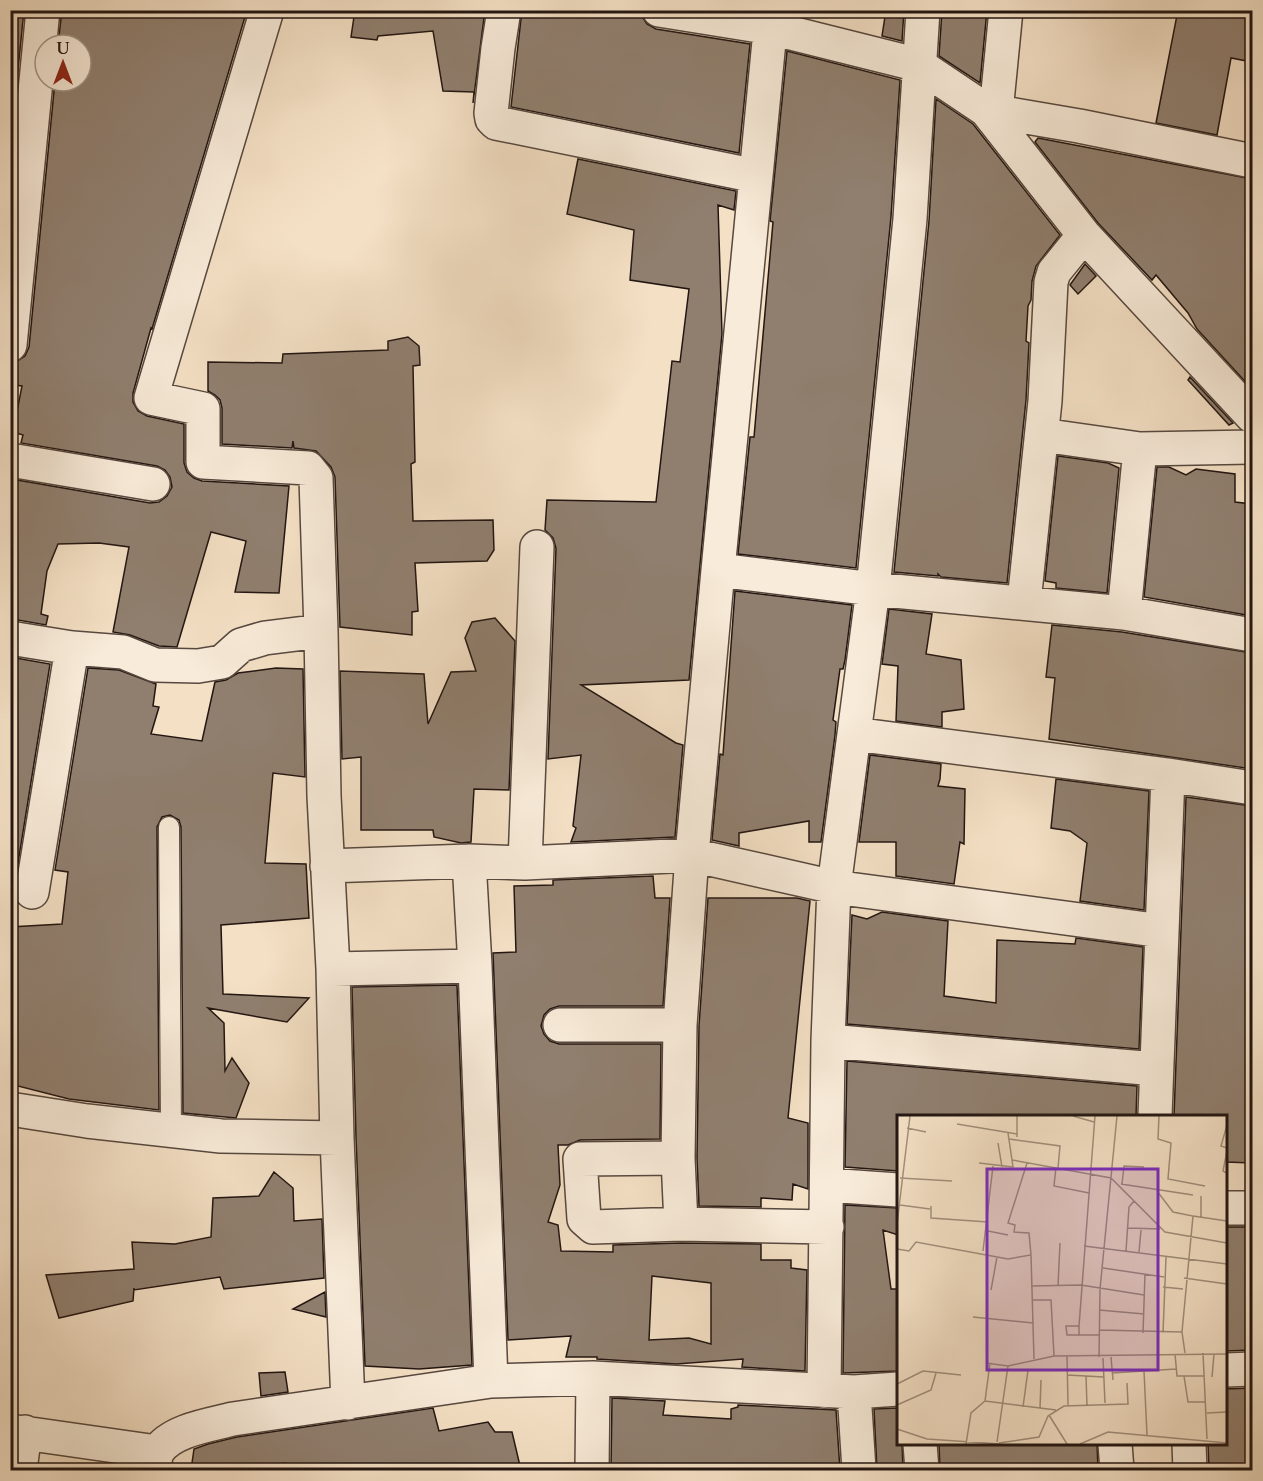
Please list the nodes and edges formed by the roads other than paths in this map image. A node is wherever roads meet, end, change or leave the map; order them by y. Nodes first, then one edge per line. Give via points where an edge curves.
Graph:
1 (43, 10) edge
2 (267, 10) edge
3 (504, 10) edge
4 (659, 10) edge
5 (923, 10) edge
6 (1006, 10) edge
7 (772, 19) edge
8 (919, 65) junction
9 (991, 111) junction
10 (21, 118) edge
11 (1252, 161) edge
12 (756, 176) junction
13 (1084, 235) junction
14 (10, 345) edge
15 (1252, 416) edge
16 (1042, 435) junction
17 (1252, 447) edge
18 (1140, 449) junction
19 (10, 460) edge
20 (153, 484) dead end
21 (537, 547) dead end
22 (717, 570) junction
23 (873, 589) junction
24 (1024, 602) junction
25 (1124, 613) junction
26 (321, 631) junction
27 (1252, 635) edge
28 (10, 639) edge
29 (72, 648) junction
30 (854, 734) junction
31 (1168, 775) junction
32 (1252, 788) edge
33 (169, 827) dead end
34 (692, 855) junction
35 (469, 861) junction
36 (525, 863) junction
37 (327, 866) junction
38 (834, 887) junction
39 (32, 892) dead end
40 (1162, 931) junction
41 (475, 966) junction
42 (333, 969) junction
43 (560, 1025) dead end
44 (680, 1025) junction
45 (828, 1041) junction
46 (1156, 1069) junction
47 (10, 1109) edge
48 (1155, 1115) edge
49 (171, 1130) junction
50 (337, 1138) junction
51 (678, 1158) junction
52 (827, 1185) junction
53 (897, 1190) edge
54 (1227, 1208) edge
55 (1252, 1208) edge
56 (681, 1224) junction
57 (827, 1227) junction
58 (1252, 1369) edge
59 (1227, 1370) edge
60 (592, 1378) junction
61 (491, 1381) junction
62 (897, 1389) edge
63 (839, 1391) junction
64 (348, 1403) junction
65 (18, 1431) edge
66 (920, 1445) edge
67 (1115, 1445) edge
68 (1189, 1445) edge
69 (156, 1461) edge
70 (20, 1470) edge
71 (592, 1470) edge
72 (859, 1470) edge
73 (922, 1470) edge
74 (1117, 1470) edge
75 (1190, 1470) edge

1 - 10 street
2 - 26 street via 152,398 203,409 203,462 308,468 316,477
3 - 12 street via 491,113 496,123
4 - 7 street
5 - 8 street
6 - 9 street
7 - 8 street
7 - 12 street
8 - 9 street
8 - 23 street via 910,219
9 - 11 street
9 - 13 street
10 - 14 street
12 - 22 street
13 - 15 street
13 - 16 street via 1054,272 1051,282
16 - 18 street
16 - 24 street
17 - 18 street
18 - 25 street
19 - 20 street
21 - 36 street
22 - 23 street
22 - 34 street
23 - 24 street
23 - 30 street
24 - 25 street
25 - 27 street
26 - 29 street via 265,638 241,645 222,662 198,666 155,665 123,652
26 - 37 street
28 - 29 street
29 - 39 street
30 - 31 street
30 - 38 street
31 - 32 street
31 - 40 street
33 - 49 lane
34 - 36 street
34 - 38 street
34 - 44 street
35 - 36 street
35 - 37 street
35 - 41 street
37 - 42 street
38 - 40 street
38 - 45 street
40 - 46 street
41 - 42 street
41 - 61 street
42 - 50 street
43 - 44 street
44 - 51 street
45 - 46 street
45 - 52 street
46 - 48 street
47 - 49 street
49 - 50 street via 221,1136
50 - 64 street
51 - 56 street
51 - 56 street via 580,1159 585,1219 592,1227
52 - 53 street
52 - 57 street
54 - 55 street
56 - 57 street
57 - 63 street
58 - 59 street
60 - 61 street
60 - 63 street
60 - 71 street
61 - 64 street
62 - 63 street
63 - 72 street
64 - 69 street via 209,1425 176,1436
65 - 69 street
65 - 70 street
66 - 73 street
67 - 74 street
68 - 75 street

